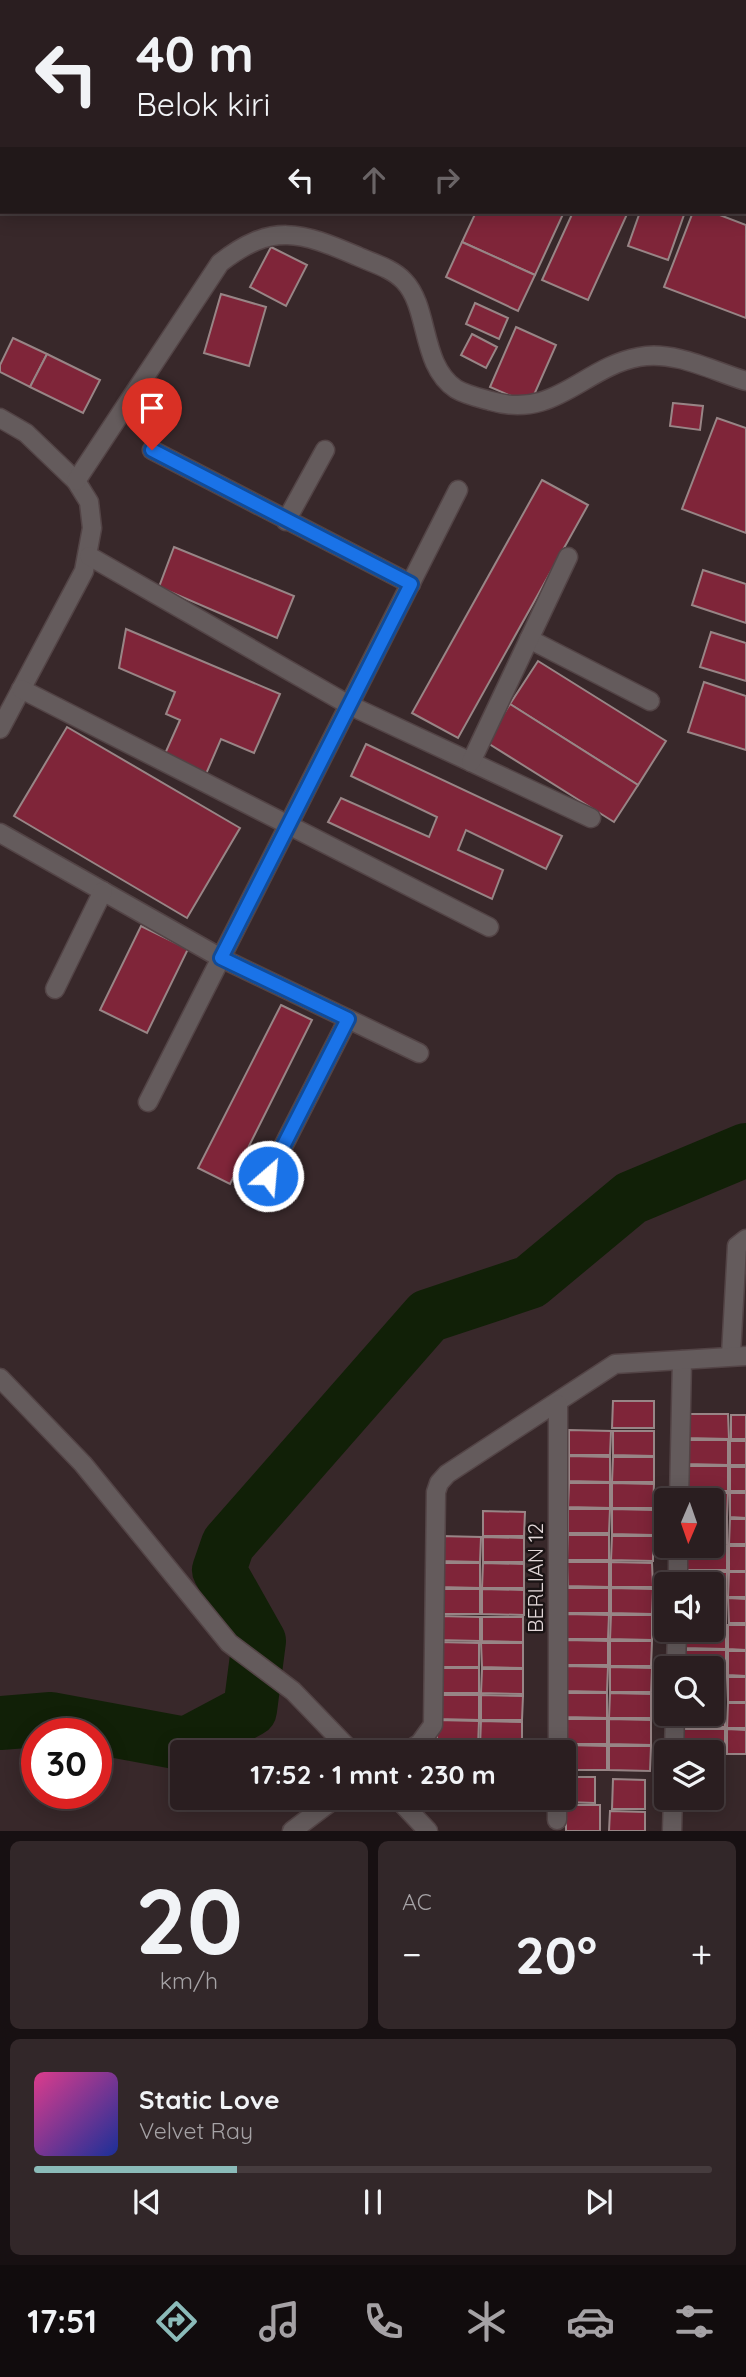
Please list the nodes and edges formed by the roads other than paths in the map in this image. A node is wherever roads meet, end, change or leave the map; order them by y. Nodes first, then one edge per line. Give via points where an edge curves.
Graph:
1 (746, 381) edge
2 (0, 418) edge
3 (152, 450) dead end
4 (325, 450) dead end
5 (76, 481) junction
6 (458, 490) dead end
7 (286, 521) junction
8 (89, 556) junction
9 (568, 557) dead end
10 (411, 584) junction
11 (529, 639) junction
12 (22, 689) junction
13 (650, 701) dead end
14 (349, 705) junction
15 (0, 729) edge
16 (471, 762) junction
17 (591, 818) dead end
18 (289, 825) junction
19 (0, 833) edge
20 (103, 891) junction
21 (489, 927) dead end
22 (221, 958) junction
23 (55, 989) dead end
24 (348, 1019) junction
25 (419, 1053) dead end
26 (148, 1102) dead end
27 (268, 1176) dead end
28 (746, 1239) edge
29 (739, 1356) edge
30 (682, 1360) junction
31 (0, 1378) edge
32 (558, 1404) junction
33 (679, 1488) edge
34 (340, 1740) edge
35 (422, 1740) edge
36 (558, 1740) edge
37 (320, 1810) edge
38 (408, 1810) edge
39 (557, 1810) edge
40 (673, 1810) edge
41 (557, 1819) dead end
42 (292, 1831) edge
43 (428, 1831) edge
44 (672, 1831) edge

1 - 5 street via 654,355 636,357 534,406 502,405 456,388 435,364 405,282 387,269 313,237 261,238 220,263
2 - 5 street via 26,433
3 - 7 street
4 - 7 street
5 - 8 street via 89,502
6 - 10 street
7 - 10 street
8 - 12 street
8 - 14 street
9 - 11 street
10 - 14 street
11 - 13 street
11 - 16 street
12 - 15 street
12 - 18 street
14 - 16 street
14 - 18 street
16 - 17 street
18 - 21 street
18 - 22 street
19 - 20 street
20 - 22 street
20 - 23 street
22 - 24 street
22 - 26 street
24 - 25 street
24 - 27 street
28 - 29 street via 737,1246
29 - 30 street
30 - 32 street via 615,1364
30 - 33 street
31 - 34 street via 83,1464 229,1643 293,1691
32 - 35 street via 439,1483 433,1725
32 - 36 street, BERLIAN 12
37 - 42 street
38 - 43 street
39 - 41 street
40 - 44 street

